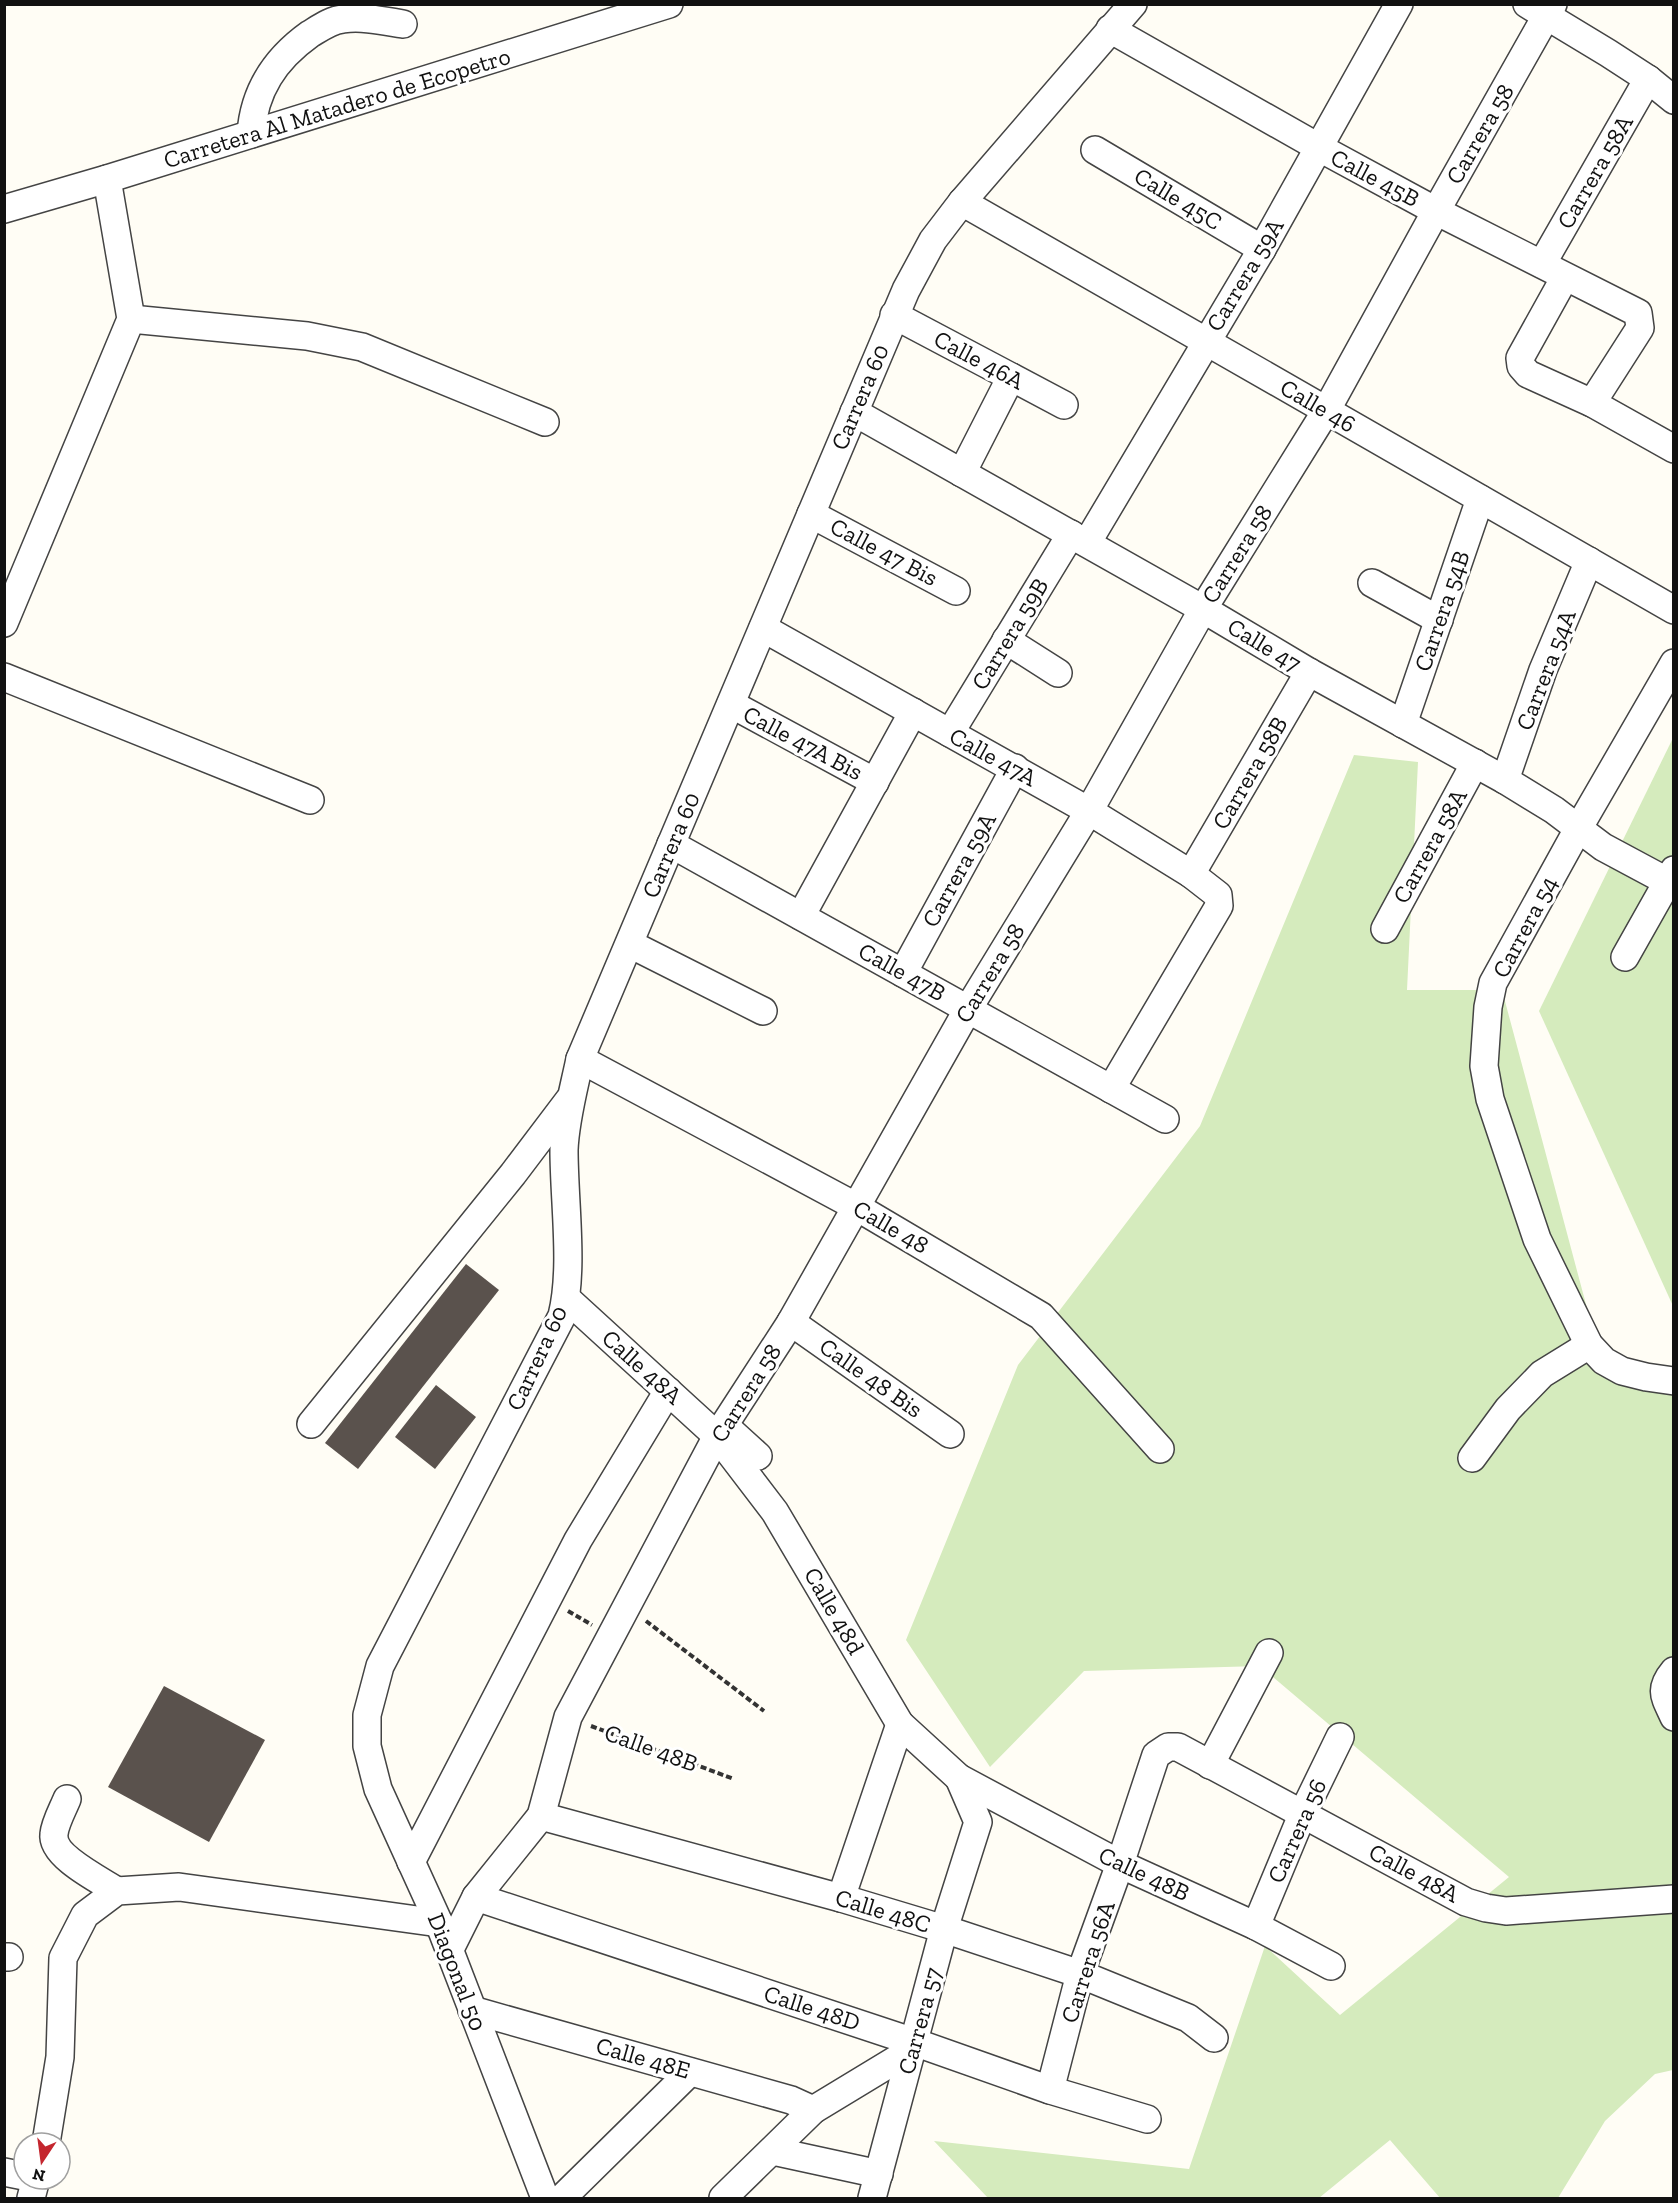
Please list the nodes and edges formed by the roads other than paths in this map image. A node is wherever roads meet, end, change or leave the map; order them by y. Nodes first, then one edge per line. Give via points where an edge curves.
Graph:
1 (669, 4) edge
2 (1133, 4) edge
3 (1399, 4) edge
4 (1542, 8) edge
5 (403, 24) dead end
6 (1110, 29) junction
7 (1648, 79) junction
8 (1674, 100) edge
9 (251, 134) junction
10 (1318, 147) junction
11 (1095, 150) dead end
12 (107, 179) junction
13 (962, 202) junction
14 (6, 206) edge
15 (1436, 211) junction
16 (1262, 249) junction
17 (1554, 270) junction
18 (894, 315) junction
19 (130, 319) junction
20 (1206, 340) junction
21 (1011, 377) junction
22 (1592, 403) junction
23 (1064, 405) dead end
24 (854, 411) junction
25 (1326, 411) junction
26 (545, 422) dead end
27 (1674, 448) edge
28 (962, 473) junction
29 (1480, 499) junction
30 (811, 514) junction
31 (1079, 539) junction
32 (1589, 561) junction
33 (1372, 582) dead end
34 (956, 591) dead end
35 (1203, 609) junction
36 (1674, 610) edge
37 (1439, 620) junction
38 (4, 623) edge
39 (763, 628) junction
40 (1006, 640) junction
41 (1674, 663) edge
42 (1309, 672) junction
43 (1058, 673) dead end
44 (4, 677) edge
45 (731, 704) junction
46 (913, 712) junction
47 (1403, 724) junction
48 (950, 733) junction
49 (1475, 763) junction
50 (1015, 768) junction
51 (1505, 780) junction
52 (875, 782) junction
53 (310, 800) dead end
54 (1089, 811) junction
55 (1578, 829) junction
56 (671, 844) junction
57 (1191, 874) junction
58 (1671, 879) edge
59 (801, 916) junction
60 (1385, 928) dead end
61 (630, 944) junction
62 (1625, 957) dead end
63 (903, 973) junction
64 (968, 1009) junction
65 (763, 1011) dead end
66 (580, 1059) junction
67 (1111, 1089) junction
68 (572, 1096) junction
69 (1165, 1119) dead end
70 (855, 1206) junction
71 (566, 1298) junction
72 (791, 1322) junction
73 (1589, 1345) junction
74 (1674, 1381) edge
75 (668, 1392) junction
76 (310, 1425) dead end
77 (721, 1431) junction
78 (950, 1434) dead end
79 (1161, 1449) dead end
80 (758, 1456) dead end
81 (1472, 1458) dead end
82 (1269, 1653) dead end
83 (1674, 1671) edge
84 (1674, 1717) edge
85 (900, 1724) junction
86 (1340, 1737) dead end
87 (367, 1746) joint
88 (1178, 1747) joint
89 (1210, 1765) junction
90 (959, 1778) junction
91 (67, 1799) dead end
92 (1303, 1813) junction
93 (541, 1815) junction
94 (411, 1862) junction
95 (1120, 1864) junction
96 (117, 1891) junction
97 (476, 1897) junction
98 (841, 1898) junction
99 (1674, 1899) edge
100 (439, 1923) junction
101 (1256, 1926) junction
102 (944, 1929) junction
103 (450, 1949) junction
104 (1331, 1966) dead end
105 (1080, 1974) junction
106 (472, 2010) junction
107 (1214, 2038) dead end
108 (913, 2046) junction
109 (690, 2072) junction
110 (1050, 2090) junction
111 (813, 2110) junction
112 (1147, 2119) dead end
113 (48, 2131) edge
114 (773, 2151) junction
115 (876, 2186) edge
116 (545, 2199) edge
117 (562, 2199) edge
118 (723, 2199) edge

1 - 9 street, Carretera Al Matadero de Ecopetro
2 - 6 street, Carrera 60
3 - 10 street, Carrera 59A
4 - 7 street
4 - 15 street, Carrera 58
5 - 9 street via 343,19 324,25 299,42 280,59 264,83
6 - 10 street, Calle 45B
6 - 13 street, Carrera 60
7 - 8 street
7 - 17 street, Carrera 58A
9 - 12 street, Carretera Al Matadero de Ecopetro
10 - 15 street, Calle 45B
10 - 16 street, Carrera 59A
11 - 16 street, Calle 45C
12 - 14 street, Carretera Al Matadero de Ecopetro
12 - 19 street
13 - 18 street, Carrera 60 via 933,240
13 - 20 street, Calle 46
15 - 17 street, Calle 45B
15 - 25 street, Carrera 58
16 - 20 street, Carrera 59A
17 - 22 street via 1520,358 1521,366 1528,375
17 - 22 street, Calle 45B via 1638,313 1641,322
18 - 21 street, Calle 46A
18 - 24 street, Carrera 60
19 - 26 street via 307,336 362,347
19 - 38 street
20 - 25 street, Calle 46
20 - 31 street, Carrera 59A
21 - 23 street, Calle 46A
21 - 28 street
22 - 27 street
24 - 28 street, Calle 47
24 - 30 street, Carrera 60
25 - 29 street, Calle 46
25 - 35 street, Carrera 58
28 - 31 street, Calle 47
29 - 32 street, Calle 46
29 - 37 street, Carrera 54B
30 - 34 street, Calle 47 Bis
30 - 39 street, Carrera 60
31 - 35 street, Calle 47
31 - 40 street, Carrera 59B
32 - 36 street, Calle 46
32 - 51 street, Carrera 54A via 1543,670
33 - 37 street
35 - 42 street, Calle 47
35 - 54 street, Carrera 58
37 - 47 street, Carrera 54B
39 - 45 street, Carrera 60
39 - 46 street, Calle 47A
40 - 43 street
40 - 48 street, Carrera 59B
41 - 55 street, Carrera 54
42 - 47 street, Calle 47
42 - 57 street, Carrera 58B
44 - 53 street
45 - 52 street, Calle 47A Bis
45 - 56 street, Carrera 60
46 - 48 street, Calle 47A
46 - 52 street
47 - 49 street, Calle 47
48 - 50 street, Calle 47A
49 - 51 street, Calle 47
49 - 60 street, Carrera 58A
50 - 54 street, Calle 47A
50 - 63 street, Carrera 59A
51 - 55 street, Calle 47
52 - 59 street
54 - 57 street, Calle 47A
54 - 64 street, Carrera 58
55 - 58 street, Calle 47 via 1604,847
55 - 73 street, Carrera 54 via 1493,983 1484,1066 1490,1099 1537,1239
56 - 59 street, Calle 47B
56 - 61 street, Carrera 60
57 - 67 street, Calle 47A via 1218,895 1219,906
58 - 62 street
59 - 63 street, Calle 47B
61 - 65 street
61 - 66 street, Carrera 60
63 - 64 street, Calle 47B
64 - 67 street, Calle 47B
64 - 70 street, Carrera 58
66 - 68 street, Carrera 60
66 - 70 street, Calle 48
67 - 69 street, Calle 47B
68 - 71 street, Carrera 60 via 564,1148
68 - 76 street
70 - 72 street, Carrera 58
70 - 79 street, Calle 48 via 1041,1316
71 - 75 street, Calle 48A
71 - 87 street, Carrera 60 via 562,1316 380,1666 367,1715
72 - 77 street, Carrera 58
72 - 78 street, Calle 48 Bis
73 - 74 street via 1604,1361 1622,1371
73 - 81 street via 1542,1374 1508,1409
75 - 77 street, Calle 48A
75 - 94 street via 578,1540
77 - 80 street
77 - 85 street, Calle 48d via 775,1512
77 - 93 street, Carrera 58 via 568,1717
82 - 89 street
83 - 84 street via 1663,1688
85 - 90 street, Calle 48d
85 - 98 street
86 - 92 street, Carrera 56
87 - 94 street, Diagonal 50 via 378,1790
88 - 89 street, Calle 48A
88 - 95 street, Carrera 56A via 1168,1747 1156,1755
89 - 92 street, Calle 48A
90 - 95 street, Calle 48B
90 - 102 street, Carrera 57 via 978,1822
91 - 96 street via 54,1833 55,1846
92 - 99 street, Calle 48A via 1466,1902 1486,1908 1506,1911
92 - 101 street, Carrera 56
93 - 97 street, Carrera 58
93 - 98 street, Calle 48C
94 - 100 street, Diagonal 50
95 - 101 street, Calle 48B
95 - 105 street, Carrera 56A
96 - 100 street via 179,1887
96 - 113 street via 85,1915 63,1958 60,2057
97 - 103 street, Carrera 58
97 - 108 street, Calle 48D
98 - 102 street, Calle 48C
100 - 103 street, Diagonal 50
101 - 104 street, Calle 48B
102 - 105 street, Calle 48C
102 - 108 street, Carrera 57
103 - 106 street, Diagonal 50
105 - 107 street, Calle 48C via 1188,2018
105 - 110 street, Carrera 56A
106 - 109 street, Calle 48E
106 - 116 street, Diagonal 50
108 - 110 street, Calle 48D
108 - 111 street
108 - 115 street, Carrera 57
109 - 111 street, Calle 48E via 791,2100
109 - 117 street
110 - 112 street, Calle 48D
111 - 114 street
114 - 115 street
114 - 118 street

